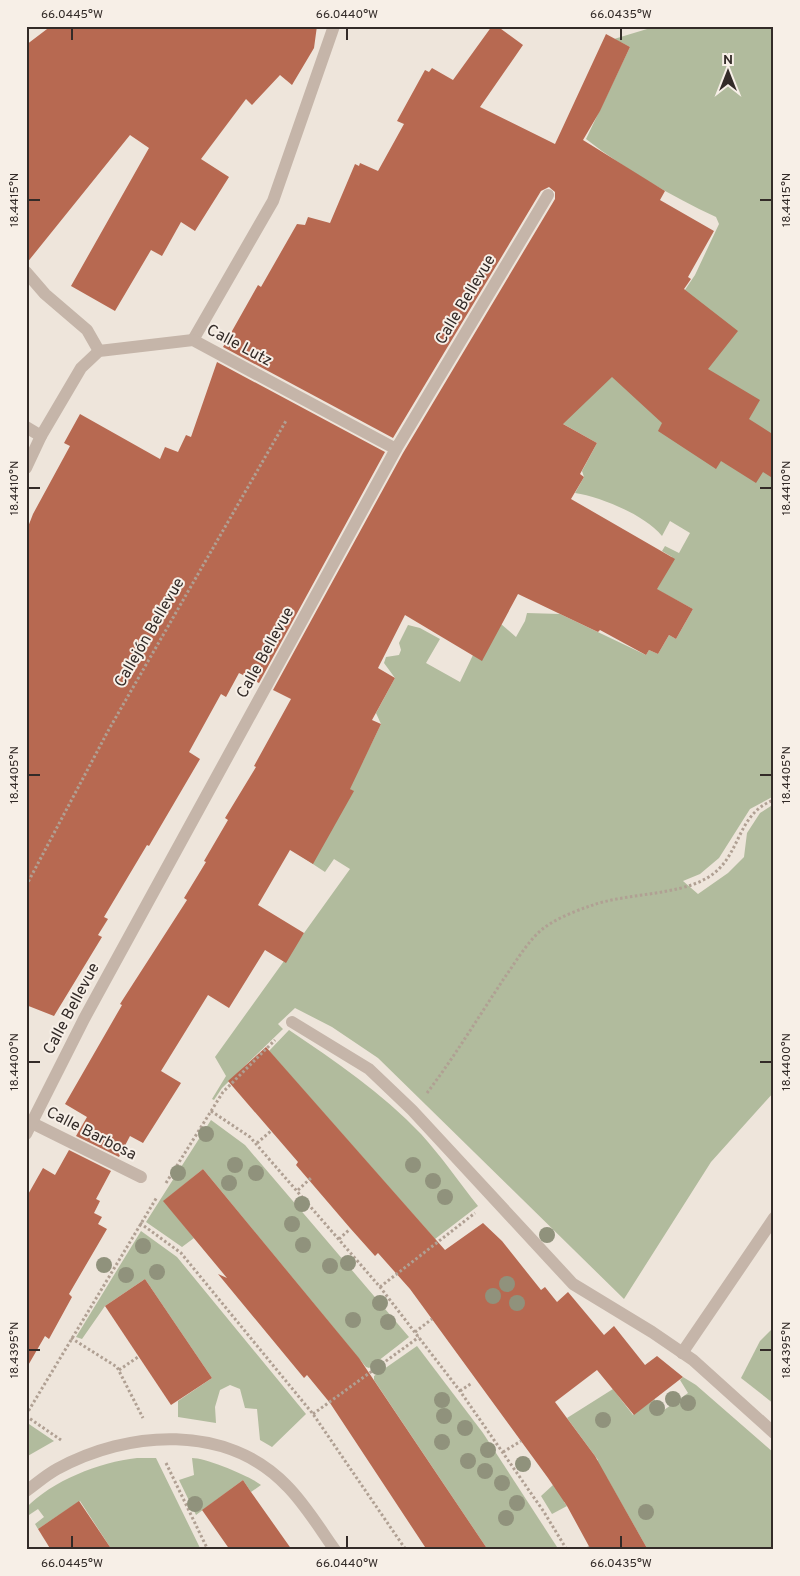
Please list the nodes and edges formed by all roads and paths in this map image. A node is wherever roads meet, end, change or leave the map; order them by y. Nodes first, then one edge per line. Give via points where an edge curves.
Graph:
1 (334, 26) edge
2 (548, 195) dead end
3 (26, 272) edge
4 (193, 340) junction
5 (99, 351) junction
6 (300, 397) junction
7 (26, 427) edge
8 (41, 436) junction
9 (396, 449) junction
10 (26, 468) edge
11 (774, 800) edge
12 (26, 886) edge
13 (292, 1022) joint
14 (422, 1099) dead end
15 (210, 1111) junction
16 (28, 1125) edge
17 (272, 1131) dead end
18 (257, 1143) junction
19 (141, 1177) dead end
20 (312, 1177) dead end
21 (298, 1190) junction
22 (493, 1199) junction
23 (774, 1218) edge
24 (140, 1223) junction
25 (350, 1228) dead end
26 (339, 1239) junction
27 (380, 1286) junction
28 (432, 1319) dead end
29 (415, 1332) junction
30 (419, 1337) junction
31 (682, 1353) junction
32 (138, 1357) dead end
33 (120, 1370) dead end
34 (472, 1383) dead end
35 (460, 1391) junction
36 (313, 1414) junction
37 (26, 1416) edge
38 (774, 1433) edge
39 (520, 1441) dead end
40 (64, 1442) dead end
41 (503, 1452) junction
42 (26, 1491) edge
43 (26, 1546) edge
44 (589, 1547) dead end
45 (29, 1550) edge
46 (335, 1550) edge
47 (406, 1550) edge
48 (567, 1550) edge
49 (584, 1550) edge

1 - 4 street via 272,201
2 - 9 street, Calle Bellevue
3 - 5 street via 45,294 87,330
4 - 5 street, Calle Lutz
4 - 6 street, Calle Lutz
5 - 8 street via 81,368
6 - 9 street, Calle Lutz
6 - 12 path, Callejón Bellevue via 108,731
7 - 8 street
8 - 10 street
9 - 16 street, Calle Bellevue
11 - 14 path via 754,811 722,868 707,878 687,886 591,905 545,927 526,948 450,1063
13 - 15 path via 223,1092
13 - 22 street via 369,1069 412,1110
15 - 18 path
15 - 24 path
16 - 19 street, Calle Barbosa
17 - 18 path
18 - 21 path
20 - 21 path
21 - 26 path
22 - 27 path
22 - 31 street via 573,1284
23 - 31 street
24 - 36 path via 182,1253
24 - 37 path
25 - 26 path
26 - 27 path
27 - 29 path
28 - 29 path
29 - 30 path
30 - 35 path
30 - 36 path
31 - 38 street
32 - 33 path
34 - 35 path
35 - 41 path
36 - 47 path
37 - 40 path
39 - 41 path
41 - 48 path
42 - 46 street via 56,1469 117,1445 154,1439 215,1444 258,1462 287,1486
43 - 45 path
44 - 49 path

